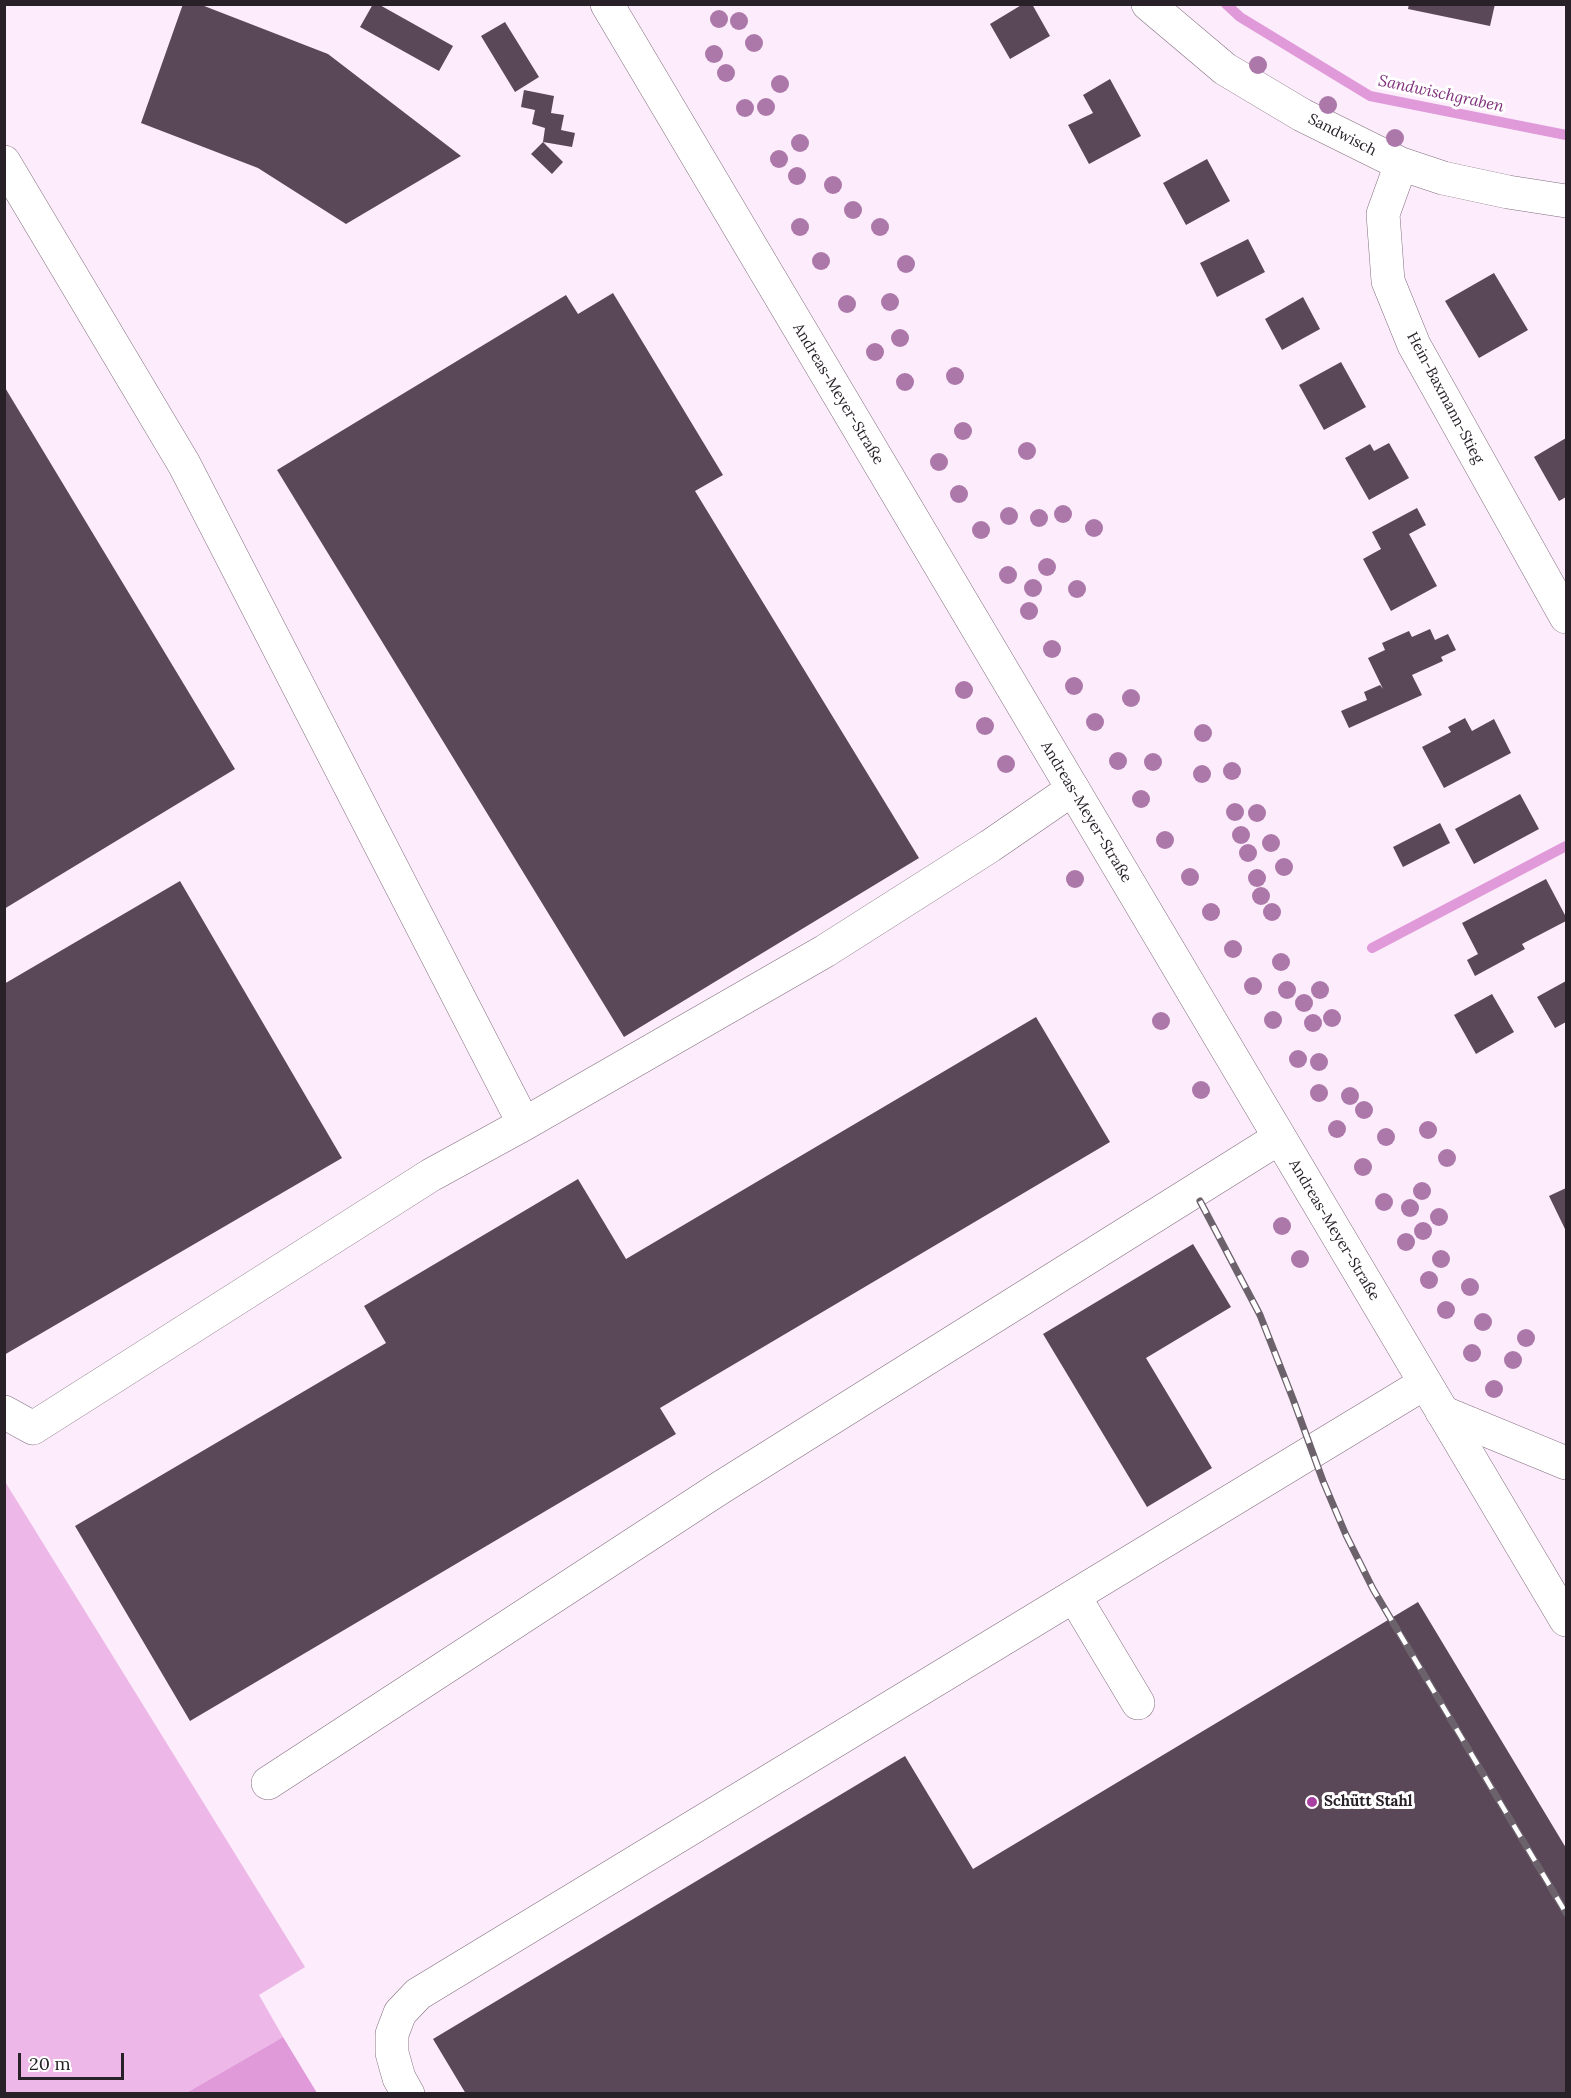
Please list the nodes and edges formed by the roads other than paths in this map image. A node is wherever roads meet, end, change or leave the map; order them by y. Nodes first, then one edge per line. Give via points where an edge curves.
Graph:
1 (607, 4) edge
2 (1148, 4) edge
3 (4, 162) edge
4 (1401, 164) junction
5 (1566, 201) edge
6 (1566, 617) edge
7 (1072, 789) junction
8 (524, 1124) junction
9 (1279, 1138) junction
10 (1425, 1383) junction
11 (4, 1412) edge
12 (1442, 1412) junction
13 (1566, 1463) edge
14 (1074, 1596) junction
15 (1566, 1620) edge
16 (1138, 1703) dead end
17 (268, 1783) dead end
18 (408, 2094) edge

1 - 7 main road, Andreas-Meyer-Straße
2 - 4 main road, Sandwisch via 1225,69 1302,114
3 - 8 main road via 184,464
4 - 5 main road, Sandwisch via 1443,178
4 - 6 main road, Hein-Baxmann-Stieg via 1383,214 1388,281 1414,345
7 - 8 main road via 825,951
7 - 9 main road, Andreas-Meyer-Straße
8 - 11 main road via 431,1175 33,1428
9 - 10 main road, Andreas-Meyer-Straße
9 - 17 main road via 720,1488
10 - 12 main road, Andreas-Meyer-Straße
10 - 14 main road
12 - 13 main road
12 - 15 main road, Andreas-Meyer-Straße
14 - 16 main road
14 - 18 main road via 418,1994 400,2013 392,2034 392,2053

